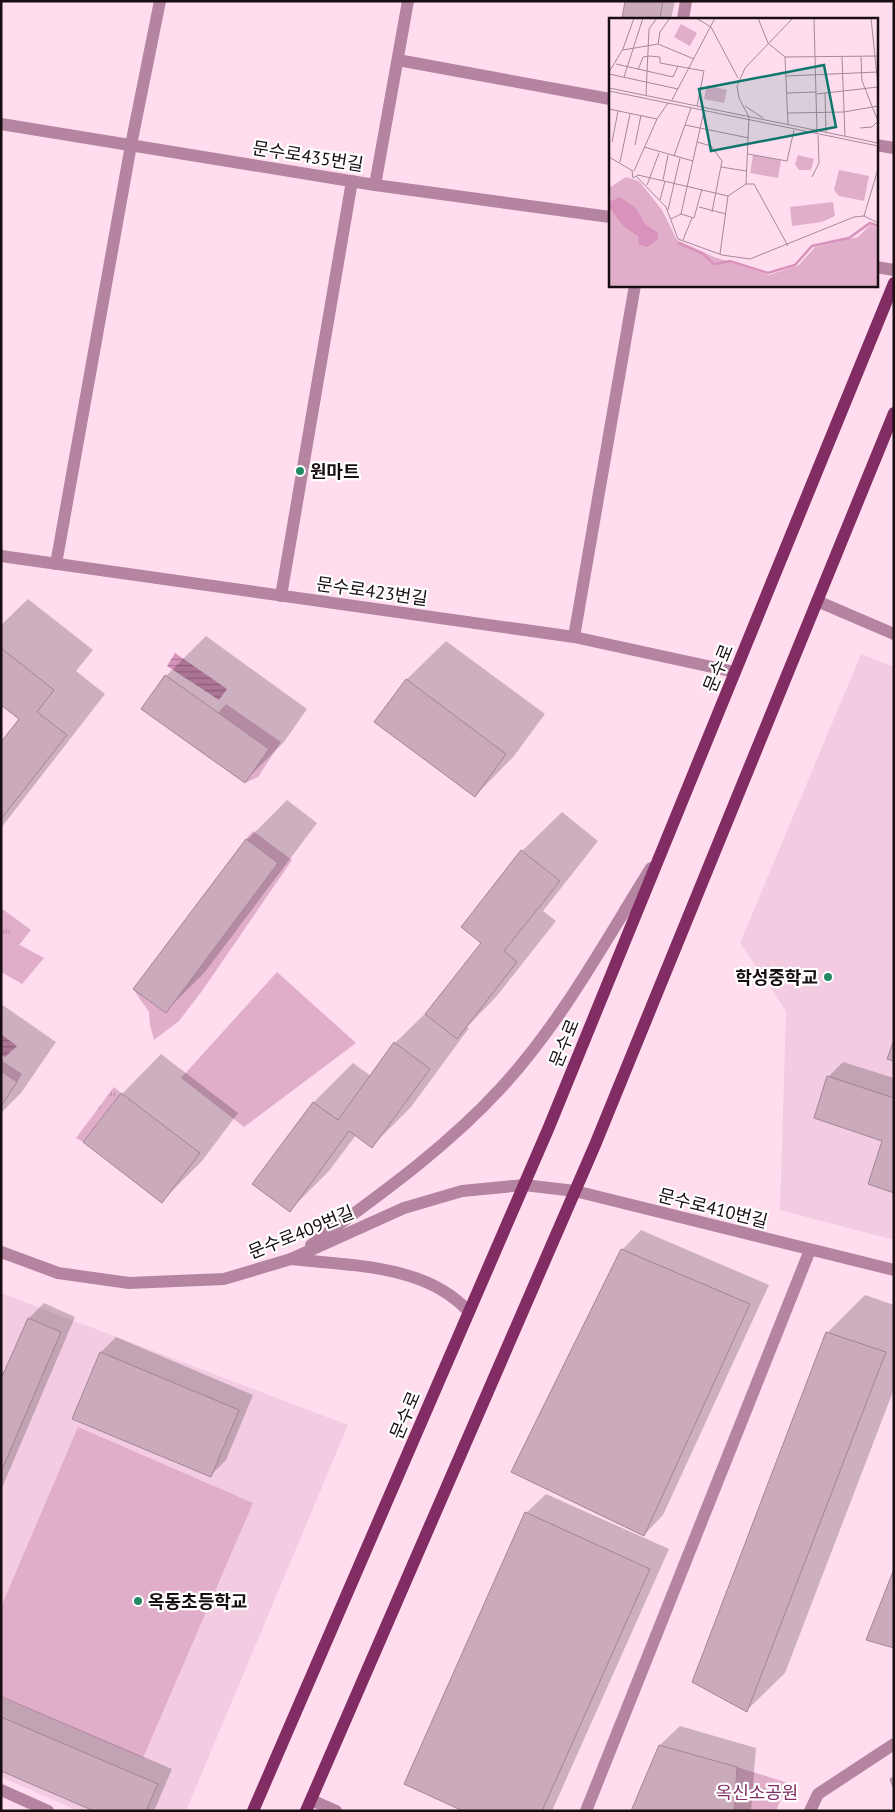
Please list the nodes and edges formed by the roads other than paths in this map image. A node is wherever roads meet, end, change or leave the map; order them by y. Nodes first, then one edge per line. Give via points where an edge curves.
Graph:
1 (160, 1) edge
2 (408, 1) edge
3 (686, 1) edge
4 (683, 18) edge
5 (398, 60) junction
6 (609, 98) edge
7 (1, 124) edge
8 (131, 145) junction
9 (878, 145) edge
10 (894, 148) edge
11 (352, 181) junction
12 (376, 185) junction
13 (609, 217) edge
14 (878, 266) edge
15 (894, 270) edge
16 (894, 283) edge
17 (636, 286) edge
18 (894, 413) edge
19 (1, 556) edge
20 (56, 564) junction
21 (281, 596) junction
22 (817, 601) junction
23 (894, 634) edge
24 (574, 637) junction
25 (735, 672) junction
26 (662, 851) junction
27 (524, 1185) junction
28 (575, 1191) junction
29 (810, 1250) junction
30 (1, 1252) edge
31 (291, 1259) junction
32 (894, 1270) edge
33 (469, 1312) junction
34 (894, 1744) edge
35 (1, 1790) edge
36 (309, 1806) edge
37 (48, 1811) edge
38 (254, 1811) edge
39 (336, 1811) edge
40 (586, 1811) edge
41 (810, 1811) edge

1 - 8 street
2 - 5 street
3 - 4 street
5 - 6 street
5 - 12 street
7 - 8 street, 문수로435번길
8 - 11 street, 문수로435번길
8 - 20 street
9 - 10 street
11 - 12 street, 문수로435번길
11 - 21 street
12 - 13 street, 문수로435번길
14 - 15 street
16 - 25 main road, 문수로
17 - 24 street
18 - 22 main road
19 - 20 street, 문수로423번길
20 - 21 street, 문수로423번길
21 - 24 street, 문수로423번길
22 - 23 street
22 - 28 main road
24 - 25 street, 문수로423번길
25 - 26 main road, 문수로
26 - 27 main road, 문수로
26 - 31 street via 568,999 502,1087 421,1163
27 - 28 street, 문수로410번길
27 - 31 street, 문수로409번길 via 462,1191 404,1208
27 - 33 main road, 문수로
28 - 29 street, 문수로410번길
28 - 36 main road
29 - 32 street, 문수로410번길
29 - 40 street
30 - 31 street, 문수로409번길 via 58,1273 129,1283 224,1279
31 - 33 street via 384,1270 417,1278 448,1292
33 - 38 main road, 문수로
34 - 41 street via 818,1794
35 - 37 street
36 - 39 street

